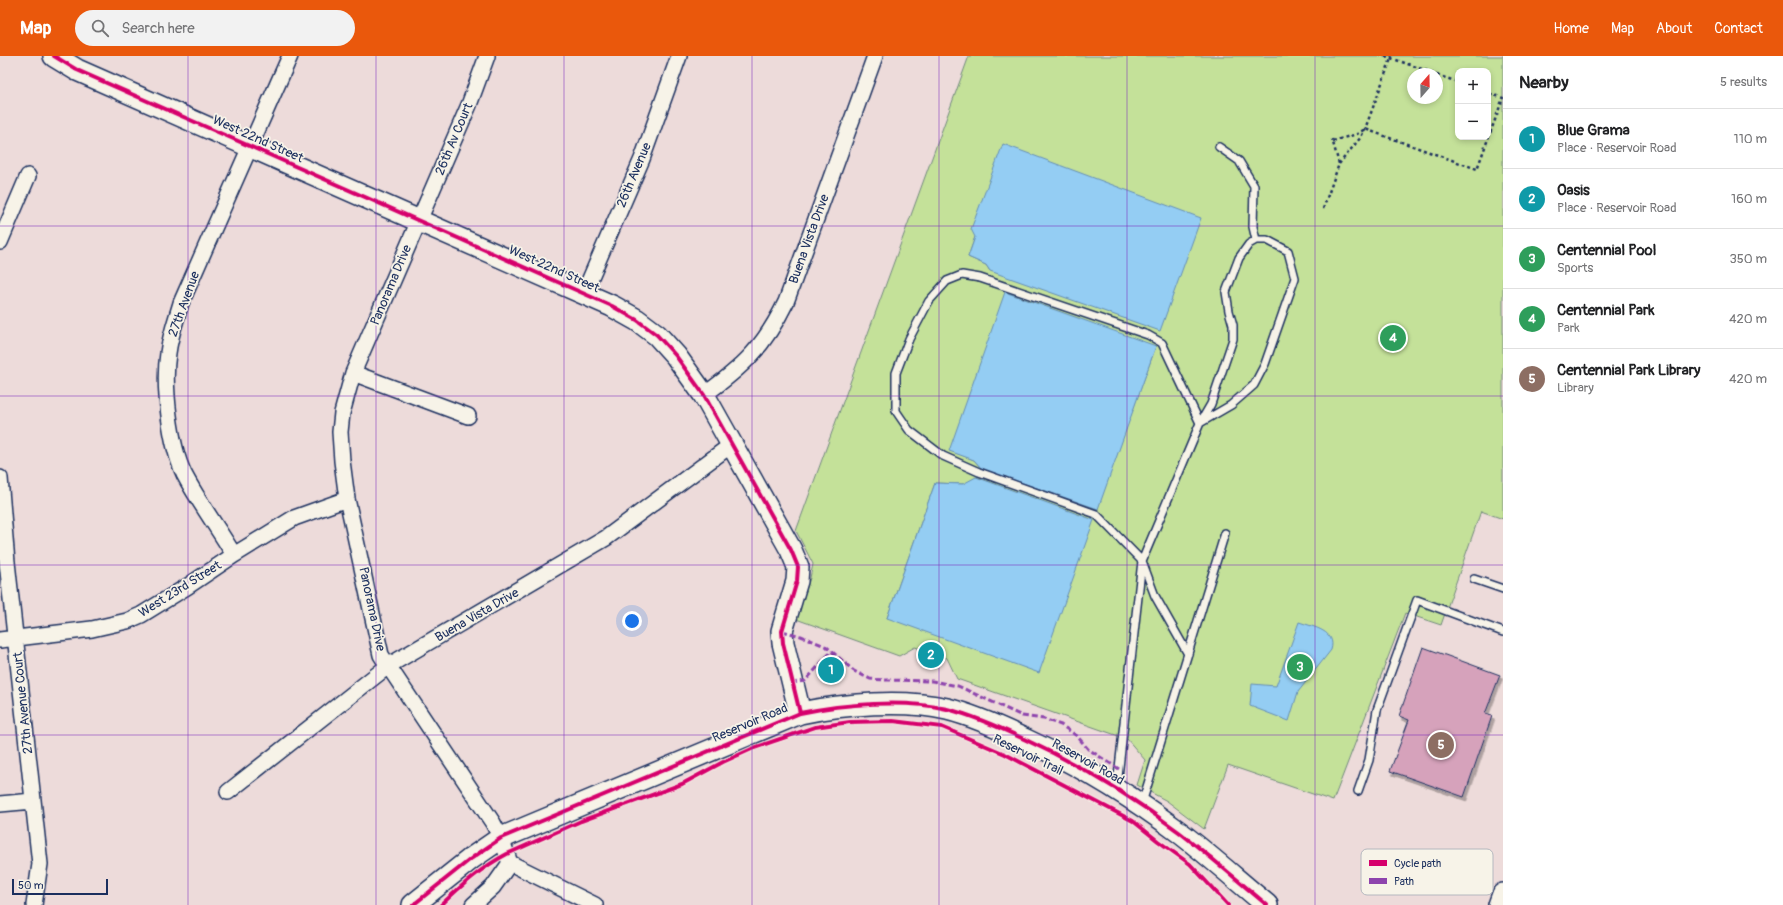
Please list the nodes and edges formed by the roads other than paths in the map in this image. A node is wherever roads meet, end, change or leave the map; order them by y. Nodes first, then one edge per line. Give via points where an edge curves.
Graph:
1 (54, 56) edge
2 (290, 56) edge
3 (487, 56) edge
4 (679, 56) edge
5 (875, 56) edge
6 (250, 146) junction
7 (1219, 147) dead end
8 (28, 176) dead end
9 (419, 220) junction
10 (1256, 240) junction
11 (0, 242) edge
12 (584, 293) junction
13 (353, 373) junction
14 (704, 395) junction
15 (468, 416) dead end
16 (1200, 423) junction
17 (731, 445) junction
18 (0, 478) edge
19 (347, 499) junction
20 (1225, 533) dead end
21 (234, 554) junction
22 (1142, 561) junction
23 (1474, 579) dead end
24 (1503, 589) edge
25 (1503, 632) edge
26 (16, 638) junction
27 (0, 640) edge
28 (1188, 654) junction
29 (388, 666) junction
30 (800, 713) junction
31 (1117, 788) junction
32 (1358, 791) dead end
33 (228, 792) dead end
34 (33, 801) junction
35 (0, 804) edge
36 (1142, 805) junction
37 (501, 838) junction
38 (510, 863) junction
39 (1503, 894) edge
40 (34, 905) edge
41 (413, 905) edge
42 (473, 905) edge
43 (595, 905) edge
44 (1267, 905) edge
45 (1499, 905) edge

1 - 6 street, West 22nd Street via 77,70
2 - 6 street, 27th Avenue
3 - 9 street, 26th Av Court via 469,105
4 - 12 street, 26th Avenue via 642,158
5 - 14 street, Buena Vista Drive via 786,302 775,325 755,353
6 - 9 street, West 22nd Street
6 - 21 street, 27th Avenue via 181,303 168,354 167,382 175,450 184,474
7 - 10 lane via 1239,161 1254,186 1253,227
8 - 11 street
9 - 12 street, West 22nd Street
9 - 13 street, Panorama Drive
10 - 16 lane via 1249,244 1239,258 1226,292 1233,325 1233,339 1211,404
10 - 16 lane via 1267,240 1288,251 1294,278 1265,364 1254,385 1231,405
12 - 14 street, West 22nd Street via 625,313 657,336 676,356
13 - 15 street
13 - 19 street, Panorama Drive via 342,413 340,432
14 - 17 street, West 22nd Street
16 - 22 lane
16 - 22 lane via 1162,343 1148,335 980,278 962,275 947,281 929,301 909,339 896,373 896,411 909,430 943,456 979,472 1096,514
17 - 29 street, Buena Vista Drive via 606,538
17 - 30 street, West 22nd Street via 792,550 798,567 797,581 782,631 784,650
18 - 26 street, 27th Avenue Court
19 - 21 street, West 23rd Street via 294,518
19 - 29 street, Panorama Drive via 381,655
20 - 28 lane
21 - 26 street, West 23rd Street via 188,586 127,621 92,629
22 - 28 lane via 1155,596
22 - 31 lane
23 - 24 lane
25 - 32 lane via 1417,600 1377,710 1369,760
26 - 27 street, West 23rd Street
26 - 34 street, 27th Avenue Court
28 - 36 lane
29 - 33 street, Buena Vista Drive
29 - 37 street, Panorama Drive
30 - 31 street, Reservoir Road via 827,707 862,704 947,709 989,723 1029,741
30 - 37 street, Reservoir Road
31 - 36 street, Reservoir Road
34 - 35 street
34 - 40 street, 27th Avenue Court via 40,864
36 - 44 street, Reservoir Road via 1180,832
37 - 38 street, Panorama Drive
37 - 41 street, Reservoir Road
38 - 42 street via 493,887
38 - 43 street
39 - 45 street

